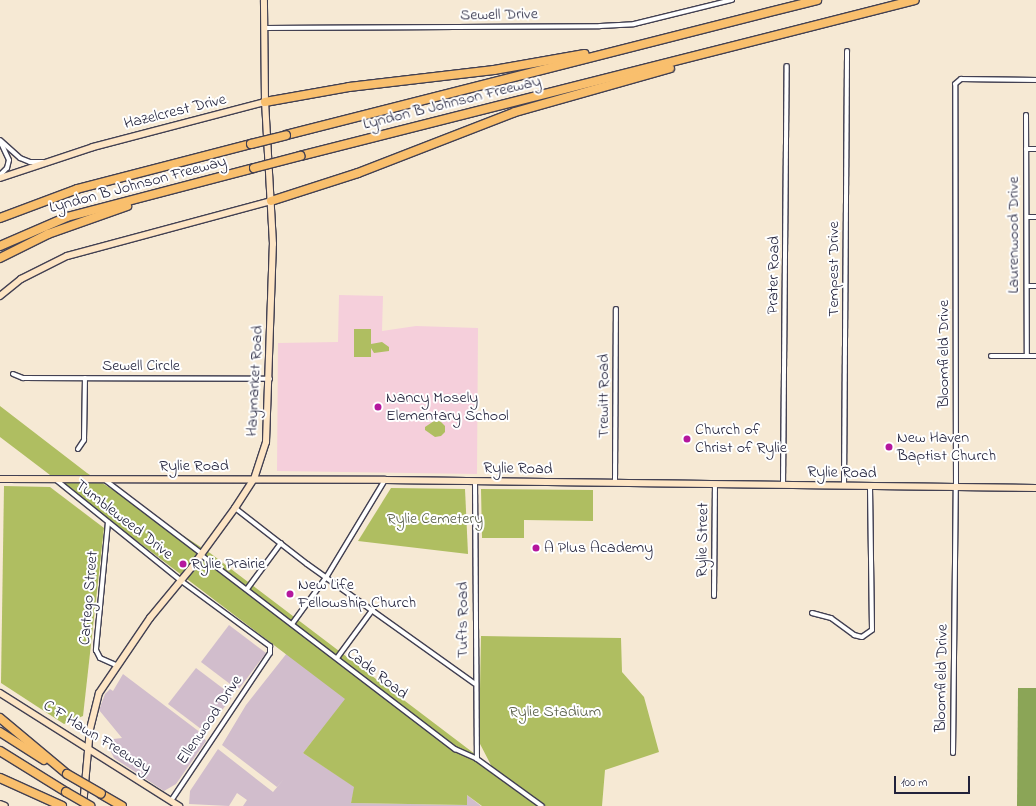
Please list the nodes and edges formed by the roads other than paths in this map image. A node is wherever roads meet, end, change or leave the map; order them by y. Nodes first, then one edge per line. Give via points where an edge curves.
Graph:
1 (264, 0) edge
2 (732, 0) edge
3 (817, 0) edge
4 (915, 0) edge
5 (264, 28) junction
6 (757, 40) junction
7 (649, 43) junction
8 (847, 51) dead end
9 (787, 66) dead end
10 (1036, 80) edge
11 (265, 102) junction
12 (1026, 115) dead end
13 (0, 141) edge
14 (1026, 149) junction
15 (1036, 149) edge
16 (46, 162) junction
17 (0, 176) edge
18 (191, 184) junction
19 (271, 201) junction
20 (1027, 217) junction
21 (1036, 217) edge
22 (0, 218) edge
23 (0, 246) edge
24 (0, 258) edge
25 (1027, 286) junction
26 (1036, 286) edge
27 (0, 296) edge
28 (616, 309) dead end
29 (991, 356) dead end
30 (1027, 356) junction
31 (1036, 356) edge
32 (14, 374) dead end
33 (85, 378) junction
34 (270, 379) junction
35 (78, 449) dead end
36 (0, 479) edge
37 (55, 479) junction
38 (104, 479) junction
39 (254, 479) junction
40 (385, 480) junction
41 (475, 481) junction
42 (615, 483) junction
43 (716, 485) junction
44 (783, 485) junction
45 (844, 486) junction
46 (870, 487) junction
47 (956, 488) junction
48 (1036, 488) edge
49 (235, 508) junction
50 (108, 522) junction
51 (281, 543) junction
52 (201, 554) junction
53 (327, 576) junction
54 (180, 580) junction
55 (247, 589) junction
56 (714, 596) dead end
57 (373, 609) junction
58 (812, 613) dead end
59 (292, 624) junction
60 (270, 653) joint
61 (337, 658) junction
62 (116, 665) junction
63 (475, 684) junction
64 (0, 693) edge
65 (0, 718) edge
66 (0, 732) edge
67 (88, 747) junction
68 (0, 751) edge
69 (953, 753) dead end
70 (477, 759) junction
71 (67, 774) junction
72 (0, 778) edge
73 (171, 801) junction
74 (0, 804) edge
75 (5, 806) edge
76 (62, 806) edge
77 (82, 806) edge
78 (90, 806) edge
79 (122, 806) edge
80 (179, 806) edge
81 (542, 806) edge

1 - 5 street, Haymarket Road
2 - 5 street, Sewell Drive via 634,24
3 - 7 highway, Lyndon B Johnson Freeway
4 - 6 highway, Lyndon B Johnson Freeway
5 - 11 street, Haymarket Road
6 - 18 highway, Lyndon B Johnson Freeway, bridge
6 - 19 highway via 515,112 358,173
7 - 11 highway via 494,70 357,86
7 - 22 highway, Lyndon B Johnson Freeway, bridge via 77,189
8 - 45 street, Tempest Drive
9 - 44 street, Prater Road
10 - 47 street, Bloomfield Drive via 961,79 955,84
11 - 16 street, Hazelcrest Drive via 93,147
11 - 19 street, Haymarket Road
12 - 14 street, Laurenwood Drive
13 - 16 street via 20,158 30,162
13 - 17 street via 7,151 9,160 7,168
14 - 15 street
14 - 20 street, Laurenwood Drive
16 - 17 street
18 - 23 highway, Lyndon B Johnson Freeway via 68,217
18 - 24 highway via 74,223
19 - 27 street via 66,256 21,279
19 - 34 street, Haymarket Road via 273,244
20 - 21 street
20 - 25 street, Laurenwood Drive
25 - 26 street
25 - 30 street, Laurenwood Drive
28 - 42 street, Trewitt Road
29 - 30 street
30 - 31 street
32 - 33 street, Sewell Circle via 24,378
33 - 34 street, Sewell Circle
33 - 35 street via 84,440
34 - 39 street, Haymarket Road via 266,442
36 - 37 street, Rylie Road
37 - 38 street, Rylie Road
37 - 50 street, Tumbleweed Drive
38 - 39 street, Rylie Road
38 - 52 street, Cade Road
39 - 40 street, Rylie Road
39 - 49 street, Haymarket Road
40 - 41 street, Rylie Road
40 - 53 street
41 - 42 street, Rylie Road
41 - 63 street, Tufts Road
42 - 43 street, Rylie Road
43 - 44 street, Rylie Road
43 - 56 street, Rylie Street
44 - 45 street, Rylie Road
45 - 46 street, Rylie Road
46 - 47 street, Rylie Road
46 - 58 street via 872,630 862,637 854,635 831,618
47 - 48 street, Rylie Road
47 - 69 street, Bloomfield Drive
49 - 51 street
49 - 52 street, Haymarket Road
50 - 54 street, Tumbleweed Drive
50 - 62 street, Cartego Street via 96,650 100,658
51 - 53 street
51 - 55 street
52 - 54 street, Haymarket Road
52 - 55 street, Cade Road
53 - 57 street
53 - 59 street
54 - 60 street, Tumbleweed Drive via 266,642
54 - 62 street, Haymarket Road
55 - 59 street, Cade Road
57 - 61 street
57 - 63 street
59 - 61 street, Cade Road
60 - 73 street, Ellenwood Drive
61 - 70 street, Cade Road via 455,749
62 - 67 street, Haymarket Road via 99,693 94,707
63 - 70 street, Tufts Road
64 - 67 street, C F Hawn Freeway
65 - 71 highway
66 - 71 highway
67 - 73 street, C F Hawn Freeway
67 - 77 street, Haymarket Road
68 - 78 highway, bridge
70 - 81 street, Cade Road
71 - 79 highway, bridge
72 - 76 highway
73 - 80 street, C F Hawn Freeway
74 - 75 street

